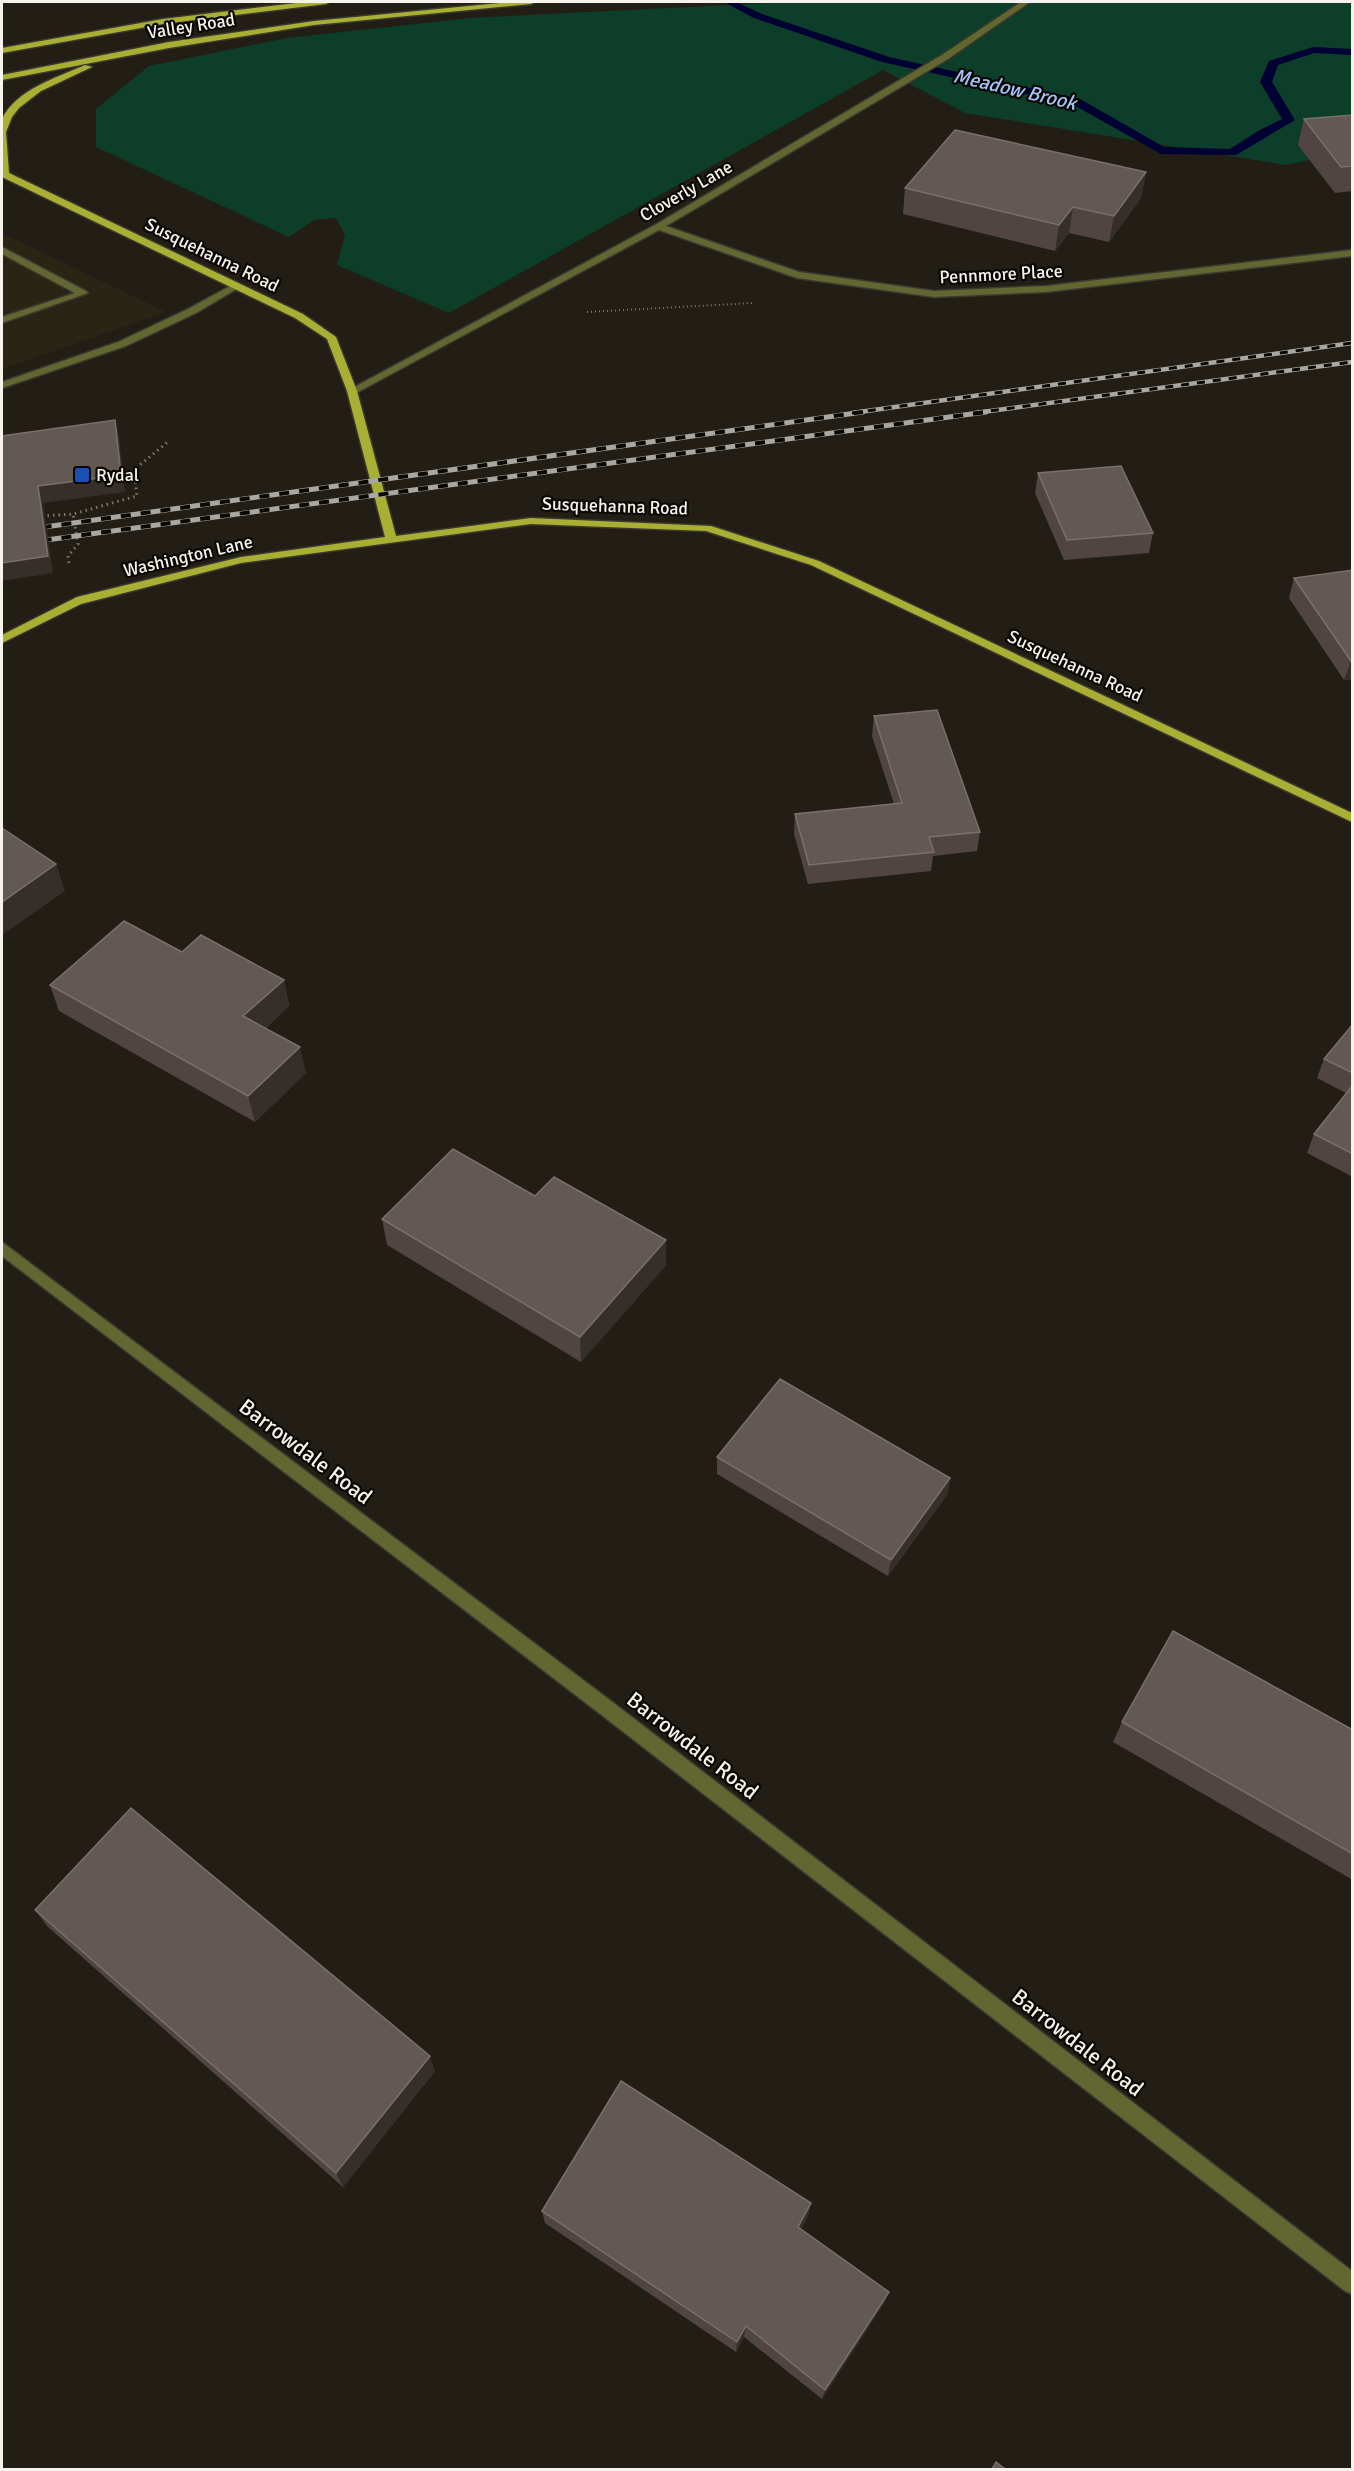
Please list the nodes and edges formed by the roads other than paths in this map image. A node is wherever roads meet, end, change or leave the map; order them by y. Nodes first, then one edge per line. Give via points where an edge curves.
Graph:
1 (326, 2) edge
2 (531, 2) edge
3 (1026, 2) edge
4 (2, 51) edge
5 (111, 56) junction
6 (2, 78) edge
7 (3, 174) edge
8 (658, 227) junction
9 (2, 250) edge
10 (1353, 253) edge
11 (235, 287) junction
12 (2, 320) edge
13 (2, 385) edge
14 (351, 391) junction
15 (392, 538) junction
16 (2, 639) edge
17 (1353, 818) edge
18 (2, 1248) edge
19 (1353, 2284) edge

1 - 4 main road, Valley Road via 223,13
2 - 5 main road, Valley Road via 314,23
3 - 8 street, Cloverly Lane via 945,57
5 - 6 main road, Valley Road
5 - 7 main road via 39,89 14,107 2,129
7 - 11 main road, Susquehanna Road
8 - 10 street, Pennmore Place via 797,275 934,294 1046,289
8 - 14 street, Cloverly Lane
9 - 12 street via 83,293
11 - 13 street via 122,344
11 - 14 main road, Susquehanna Road via 299,316 331,337
14 - 15 main road, Susquehanna Road
15 - 16 main road, Washington Lane via 241,560 77,601
15 - 17 main road, Susquehanna Road via 531,521 707,528 815,563
18 - 19 street, Barrowdale Road

